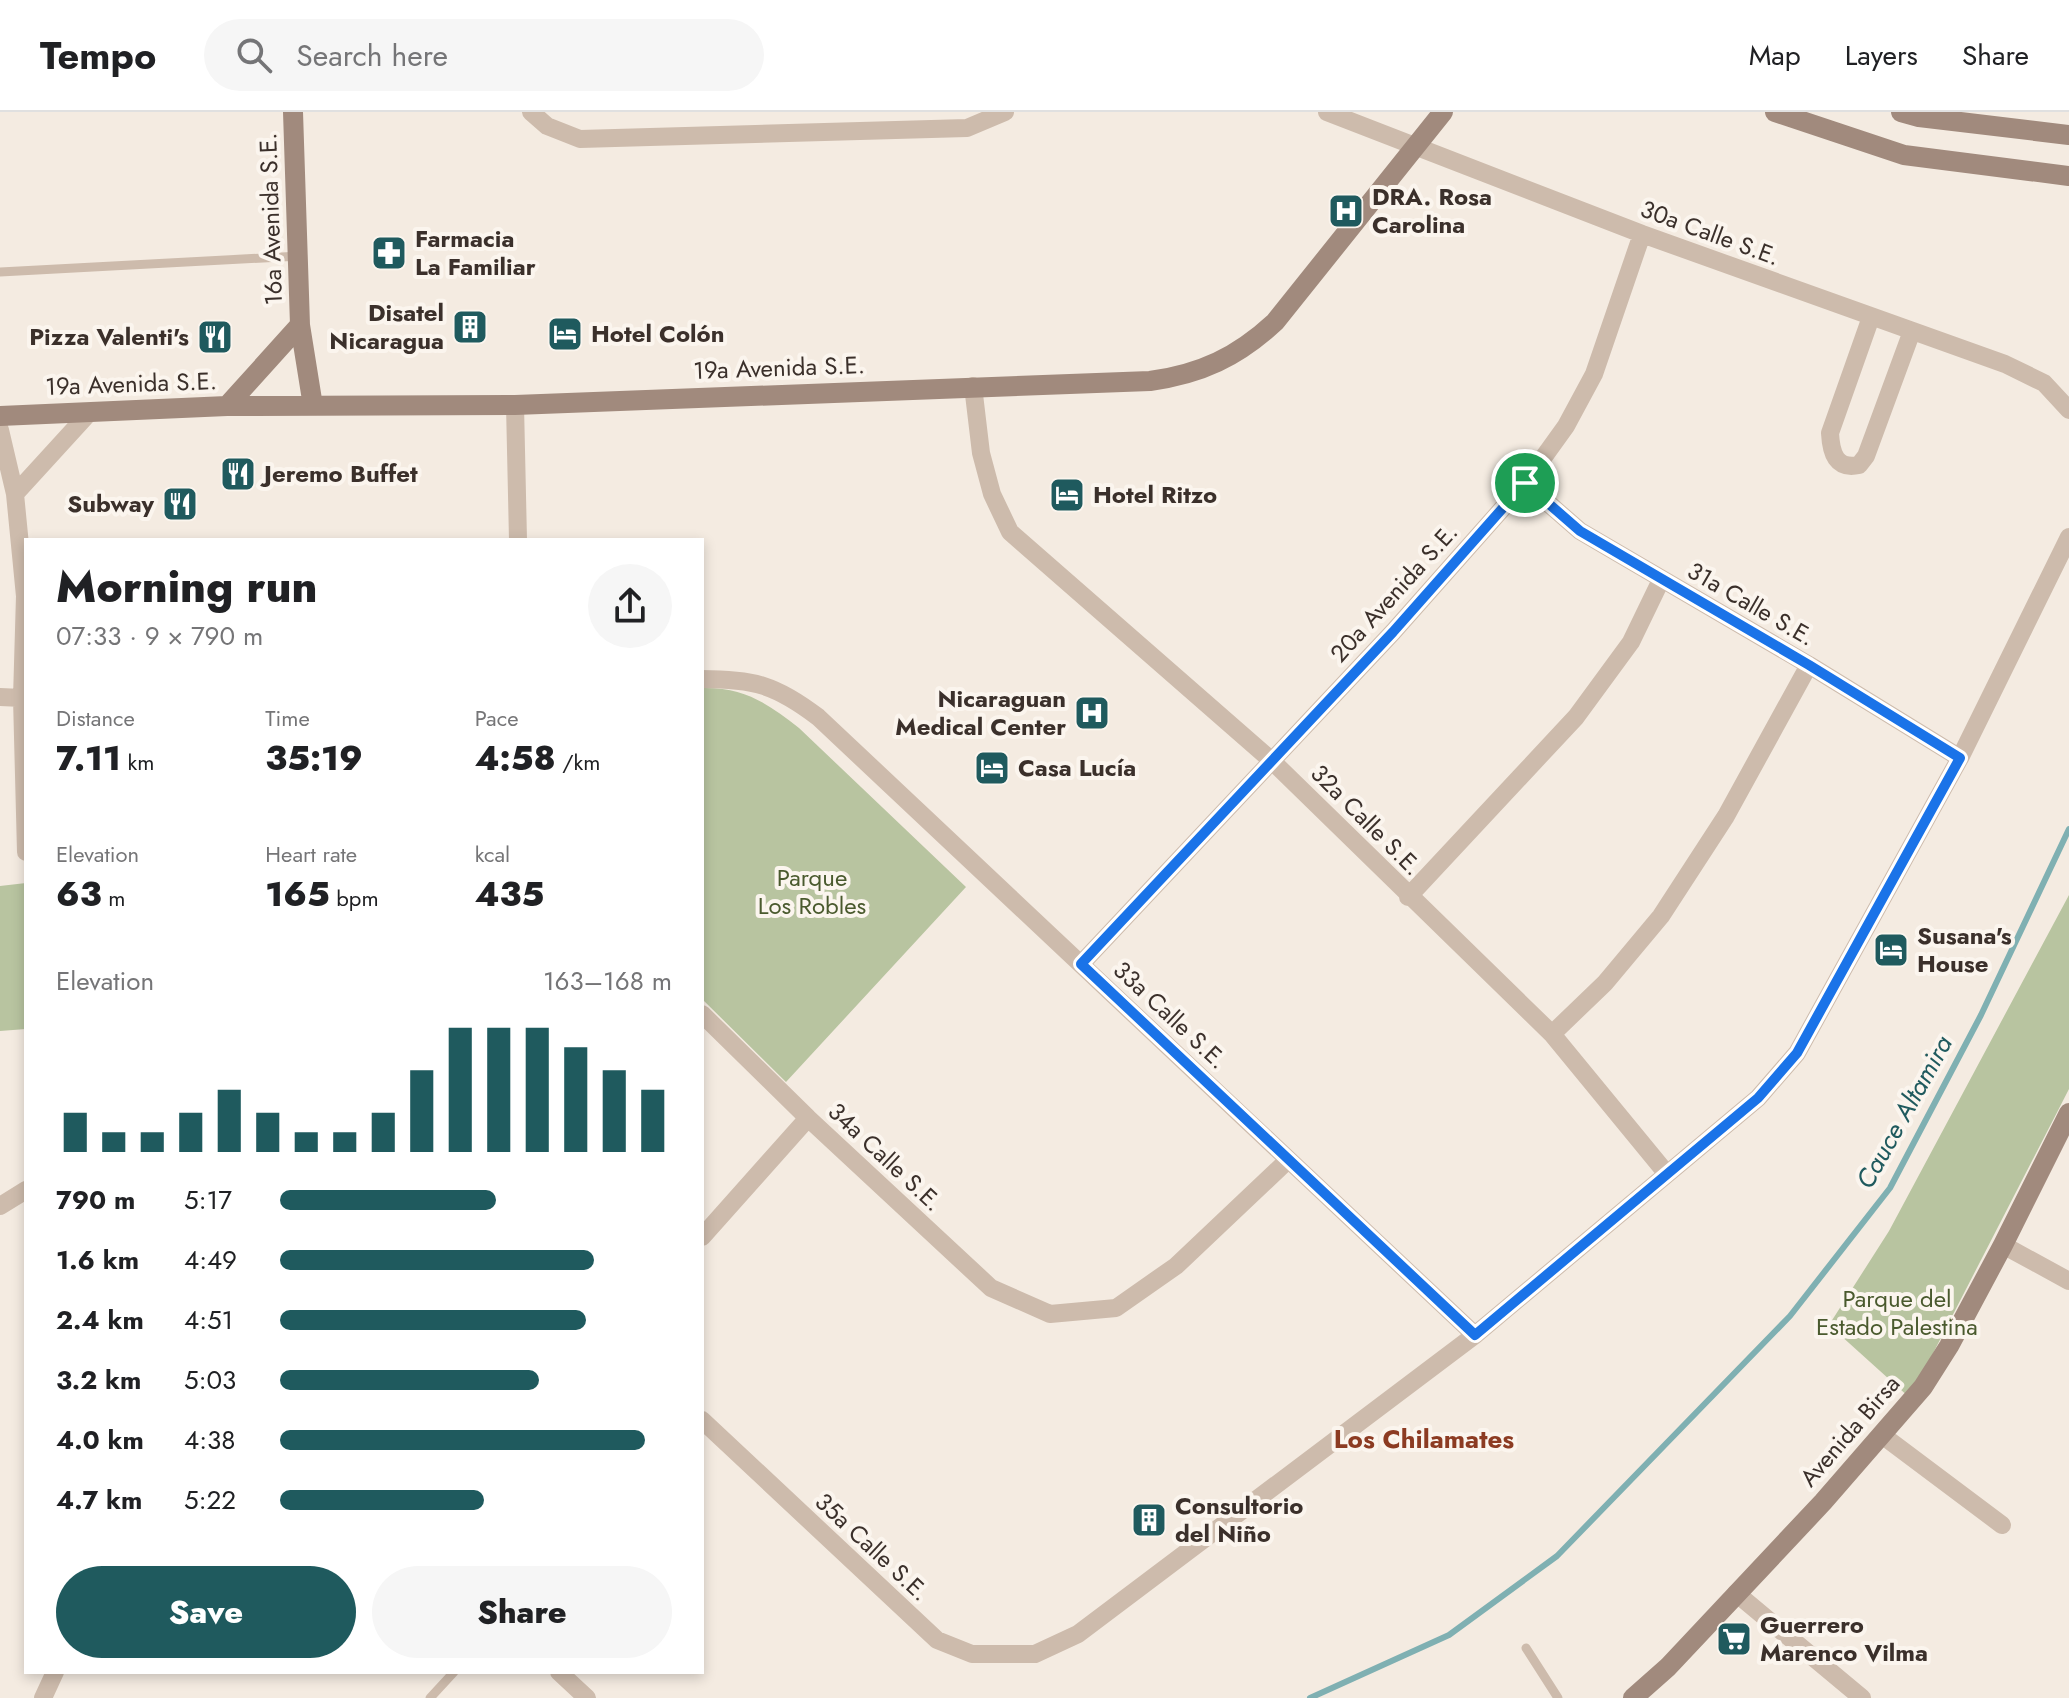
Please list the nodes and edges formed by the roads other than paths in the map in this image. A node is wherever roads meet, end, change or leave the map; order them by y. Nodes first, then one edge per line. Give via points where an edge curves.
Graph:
1 (293, 112) edge
2 (531, 112) edge
3 (1005, 112) edge
4 (1327, 112) edge
5 (1443, 112) edge
6 (1775, 112) edge
7 (1901, 112) edge
8 (2069, 135) edge
9 (1417, 147) junction
10 (2069, 176) edge
11 (1642, 234) junction
12 (300, 256) junction
13 (0, 272) edge
14 (1871, 317) junction
15 (300, 325) junction
16 (1912, 331) junction
17 (973, 386) junction
18 (515, 405) junction
19 (227, 406) junction
20 (313, 406) junction
21 (2069, 410) edge
22 (89, 413) junction
23 (0, 416) edge
24 (0, 430) edge
25 (1525, 483) junction
26 (15, 494) junction
27 (2069, 537) edge
28 (518, 538) edge
29 (1661, 580) junction
30 (24, 586) edge
31 (1809, 665) junction
32 (704, 679) edge
33 (0, 697) edge
34 (24, 698) edge
35 (1960, 758) junction
36 (1272, 761) junction
37 (1408, 897) junction
38 (1081, 964) junction
39 (704, 1016) edge
40 (1552, 1034) junction
41 (2069, 1113) edge
42 (808, 1118) junction
43 (1288, 1160) junction
44 (1667, 1174) junction
45 (24, 1191) edge
46 (0, 1206) edge
47 (704, 1235) edge
48 (2003, 1245) junction
49 (2069, 1281) edge
50 (1475, 1335) junction
51 (704, 1422) edge
52 (1882, 1435) junction
53 (2002, 1525) dead end
54 (1736, 1593) junction
55 (1526, 1648) dead end
56 (54, 1674) edge
57 (452, 1674) edge
58 (565, 1674) edge
59 (43, 1698) edge
60 (430, 1698) edge
61 (587, 1698) edge
62 (1558, 1698) edge
63 (1633, 1698) edge
64 (1862, 1698) edge

1 - 12 street, 16a Avenida S.E.
2 - 3 street via 547,126 580,139 967,128
4 - 9 street, 30a Calle S.E.
5 - 9 street, 19a Avenida S.E.
6 - 10 street via 1904,155
7 - 8 street
9 - 11 street, 30a Calle S.E.
9 - 17 street, 19a Avenida S.E. via 1275,322 1248,347 1186,376
11 - 14 street, 30a Calle S.E.
11 - 25 street, 20a Avenida S.E. via 1594,374 1566,426
12 - 13 lane
12 - 15 street, 16a Avenida S.E.
14 - 16 street, 30a Calle S.E.
14 - 16 street via 1830,433 1835,460 1844,466 1859,465 1866,456
15 - 19 street, 16a Avenida S.E.
15 - 20 street, 16a Avenida S.E.
16 - 21 street, 30a Calle S.E. via 2044,383
17 - 18 street, 19a Avenida S.E.
17 - 36 street, 32a Calle S.E. via 981,453 1010,532
18 - 20 street, 19a Avenida S.E.
18 - 28 street
19 - 20 street, 19a Avenida S.E.
19 - 22 street, 19a Avenida S.E.
22 - 23 street, 19a Avenida S.E.
22 - 26 street
24 - 26 street
25 - 29 street, 31a Calle S.E. via 1580,531
25 - 36 street, 20a Avenida S.E.
26 - 30 street
27 - 35 street
29 - 31 street, 31a Calle S.E.
29 - 37 street via 1631,642 1576,717
31 - 35 street, 31a Calle S.E.
31 - 40 street via 1726,816 1661,916 1605,983
32 - 38 street, 33a Calle S.E. via 741,679 770,687 803,706
33 - 34 street
35 - 44 street via 1797,1053 1758,1098
36 - 37 street, 32a Calle S.E.
36 - 38 street, 20a Avenida S.E.
37 - 40 street, 32a Calle S.E.
38 - 43 street, 33a Calle S.E.
39 - 42 street, 34a Calle S.E.
40 - 44 street, 32a Calle S.E.
41 - 48 street, Avenida Birsa
42 - 43 street, 34a Calle S.E. via 991,1288 1050,1314 1116,1308 1176,1266
42 - 47 street
43 - 50 street, 33a Calle S.E.
44 - 50 street
45 - 46 street
48 - 49 street
48 - 52 street, Avenida Birsa via 1929,1377
50 - 51 street, 35a Calle S.E. via 1078,1634 1035,1654 972,1654 937,1640
52 - 53 street
52 - 54 street, Avenida Birsa
54 - 63 street, Avenida Birsa
54 - 64 street
55 - 62 lane
56 - 59 street
57 - 60 lane
58 - 61 street

